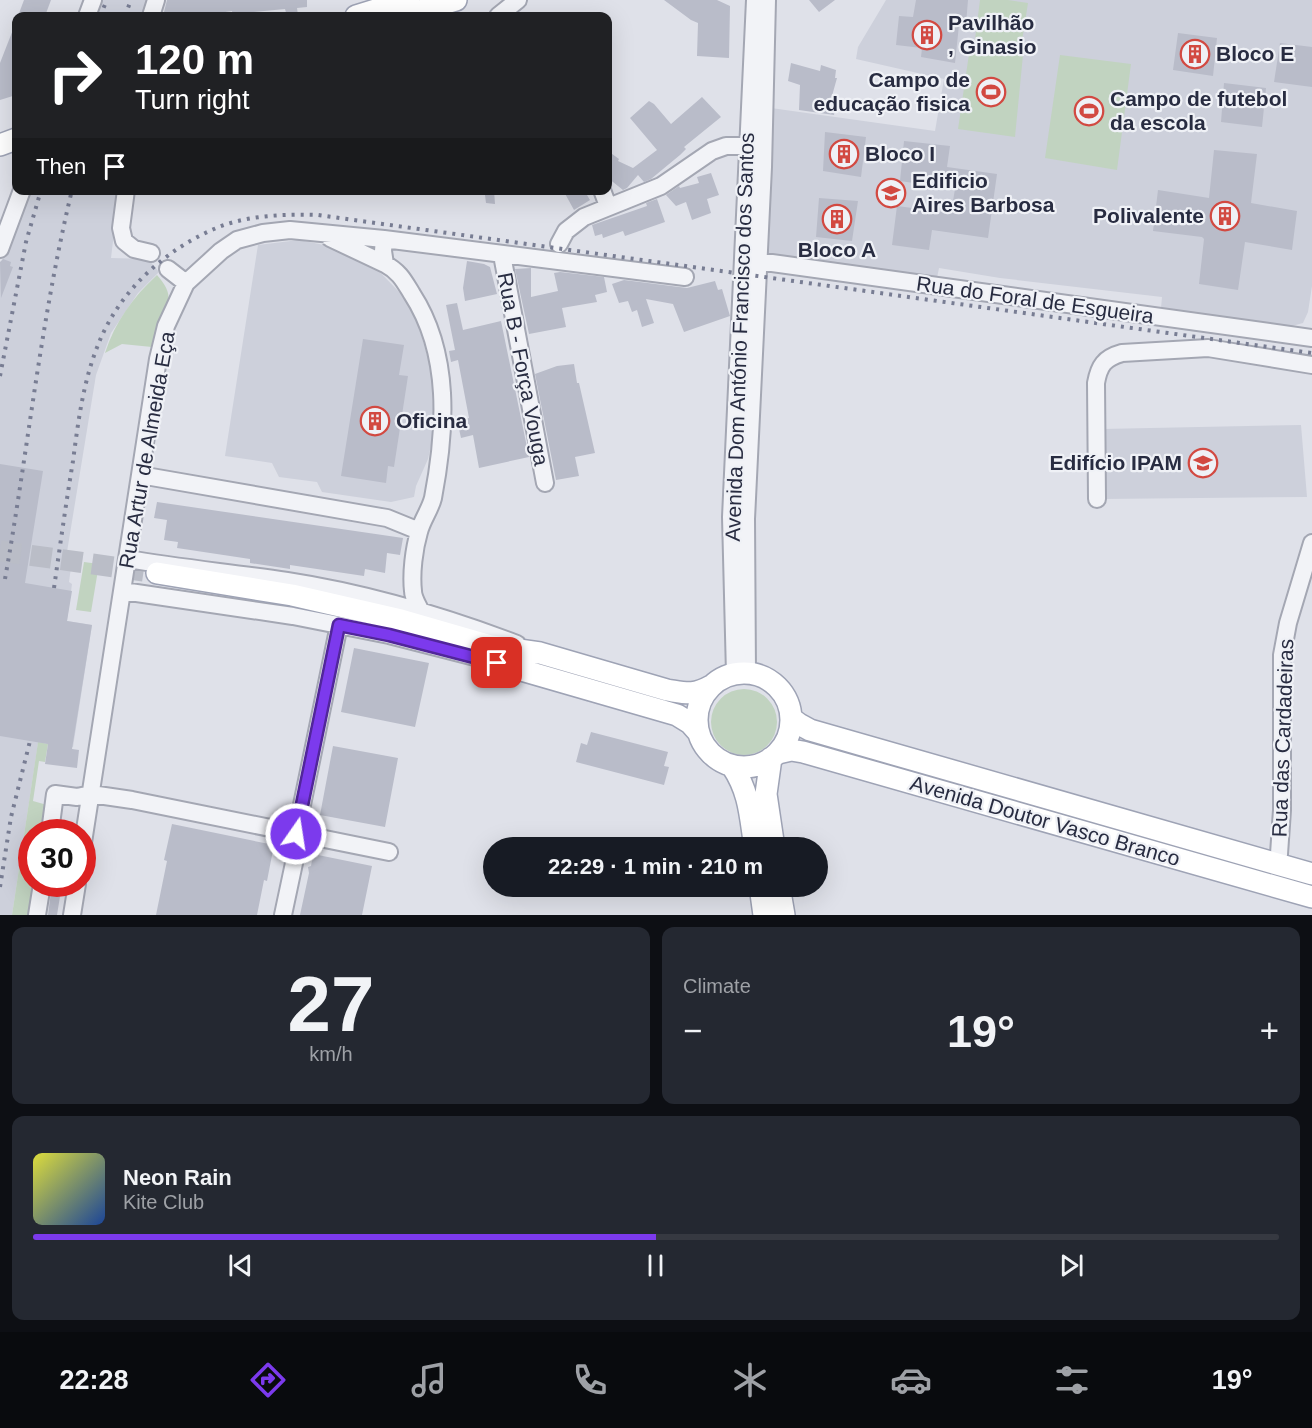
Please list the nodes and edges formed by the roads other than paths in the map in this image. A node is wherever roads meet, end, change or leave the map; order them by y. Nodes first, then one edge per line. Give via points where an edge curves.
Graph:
1 (408, 0) edge
2 (456, 0) edge
3 (518, 0) edge
4 (755, 0) edge
5 (767, 0) edge
6 (369, 12) edge
7 (417, 12) edge
8 (503, 12) edge
9 (747, 146) junction
10 (20, 195) edge
11 (125, 195) edge
12 (605, 198) edge
13 (315, 232) junction
14 (391, 240) junction
15 (559, 244) dead end
16 (0, 249) edge
17 (151, 253) dead end
18 (502, 255) junction
19 (758, 261) junction
20 (391, 268) junction
21 (168, 269) dead end
22 (685, 278) dead end
23 (186, 283) junction
24 (1312, 338) edge
25 (1312, 365) edge
26 (140, 474) junction
27 (545, 483) dead end
28 (1097, 499) dead end
29 (419, 531) junction
30 (1312, 543) edge
31 (129, 559) junction
32 (123, 591) junction
33 (421, 612) junction
34 (339, 625) junction
35 (540, 653) junction
36 (497, 663) junction
37 (741, 673) junction
38 (711, 686) junction
39 (791, 717) junction
40 (698, 732) junction
41 (775, 755) junction
42 (732, 766) junction
43 (91, 794) junction
44 (52, 819) edge
45 (87, 819) edge
46 (296, 834) junction
47 (753, 837) edge
48 (772, 837) edge
49 (389, 852) dead end
50 (1274, 865) junction
51 (1312, 874) edge
52 (40, 897) edge
53 (75, 897) edge
54 (762, 897) edge
55 (781, 897) edge
56 (1312, 897) edge
57 (37, 915) edge
58 (72, 915) edge
59 (272, 915) edge
60 (283, 915) edge
61 (764, 915) edge
62 (784, 915) edge

1 - 6 main road
2 - 7 main road
3 - 8 street
4 - 9 street, Avenida Dom António Francisco dos Santos
5 - 19 street, Avenida Dom António Francisco dos Santos
9 - 12 street via 712,151 661,186
9 - 37 street, Avenida Dom António Francisco dos Santos via 731,517
10 - 16 street
11 - 17 street via 121,228 124,241 134,249
12 - 15 street via 566,231
13 - 14 street, Rua Artur de Almeida Eça
13 - 20 street
13 - 23 street, Rua Artur de Almeida Eça via 290,230 237,240
14 - 18 street, Rua Artur de Almeida Eça
14 - 20 street
18 - 22 street, Rua Artur de Almeida Eça
18 - 27 street, Rua B - Força Vouga
19 - 24 street, Rua do Foral de Esgueira
19 - 37 street, Avenida Dom António Francisco dos Santos
20 - 29 street via 422,310 440,368 443,405 439,459 432,501
21 - 23 street
23 - 26 street, Rua Artur de Almeida Eça via 166,326 158,359
25 - 28 street via 1208,348 1122,353 1103,361 1096,383
26 - 29 street via 387,518
26 - 31 street, Rua Artur de Almeida Eça
29 - 33 street via 413,593
30 - 50 street, Rua das Cardadeiras via 1282,655 1282,810 1279,854
31 - 32 street, Rua Artur de Almeida Eça
31 - 33 street via 289,581
32 - 34 street
32 - 43 street, Rua Artur de Almeida Eça
33 - 35 street
34 - 36 street
34 - 46 street
35 - 36 main road via 491,646 292,595 156,578 397,628
35 - 38 main road via 667,690 699,693
36 - 40 main road via 677,715
37 - 38 main road
37 - 39 main road via 758,675 777,687
38 - 40 main road via 698,707
39 - 41 main road via 785,742
39 - 50 main road, Avenida Doutor Vasco Branco via 810,730
40 - 42 main road via 710,754
41 - 42 main road via 752,766
41 - 48 main road via 766,794
41 - 56 main road, Avenida Doutor Vasco Branco via 791,750 803,752
42 - 47 main road via 746,793
43 - 44 street via 55,794
43 - 45 street, Rua Artur de Almeida Eça
43 - 46 street
46 - 49 street
46 - 59 street via 285,855
46 - 60 street via 297,849
50 - 51 main road, Avenida Doutor Vasco Branco
52 - 57 street
53 - 58 street
54 - 61 main road
55 - 62 main road

